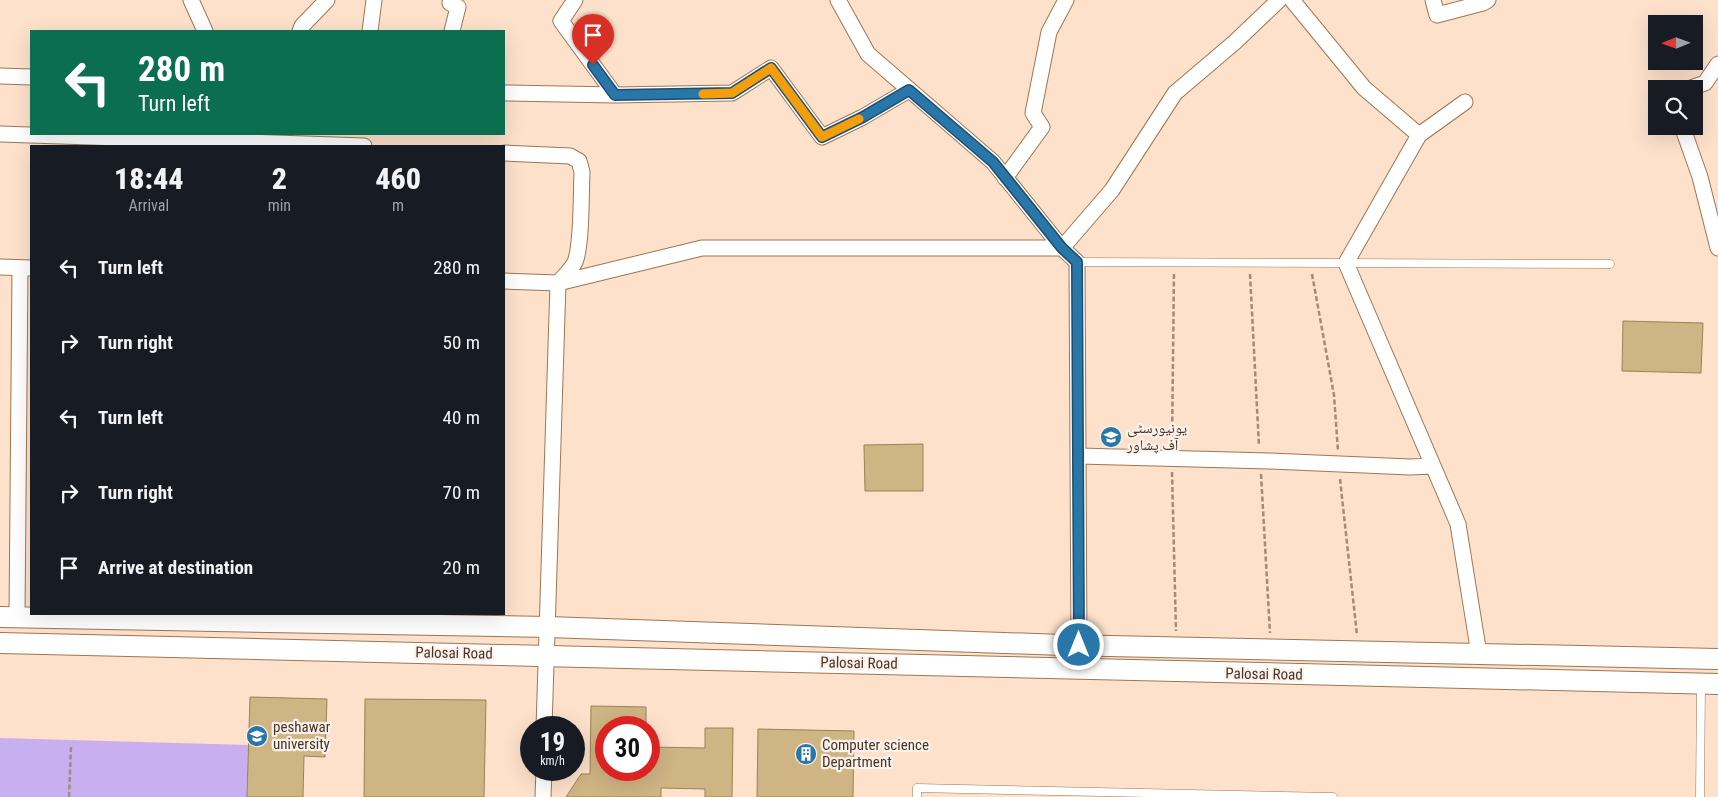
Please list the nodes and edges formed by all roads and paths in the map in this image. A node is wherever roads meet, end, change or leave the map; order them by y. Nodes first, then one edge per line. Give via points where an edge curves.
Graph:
1 (191, 0) edge
2 (327, 0) edge
3 (374, 0) edge
4 (452, 0) edge
5 (575, 0) edge
6 (838, 0) edge
7 (1066, 0) edge
8 (1280, 0) edge
9 (1292, 0) edge
10 (1432, 0) edge
11 (1488, 0) edge
12 (205, 30) edge
13 (300, 30) edge
14 (370, 30) edge
15 (452, 30) edge
16 (1718, 64) edge
17 (0, 76) edge
18 (30, 77) edge
19 (1703, 84) edge
20 (909, 90) junction
21 (505, 93) edge
22 (615, 95) junction
23 (1464, 102) dead end
24 (0, 134) edge
25 (1419, 135) junction
26 (1685, 135) edge
27 (304, 145) edge
28 (505, 153) edge
29 (1005, 178) junction
30 (1062, 248) junction
31 (1718, 248) edge
32 (1077, 262) junction
33 (1346, 263) junction
34 (1610, 264) dead end
35 (0, 267) edge
36 (26, 268) edge
37 (505, 282) edge
38 (558, 283) junction
39 (1079, 456) junction
40 (1433, 466) junction
41 (8, 617) edge
42 (548, 627) junction
43 (0, 643) edge
44 (1079, 645) junction
45 (1389, 652) junction
46 (1478, 654) junction
47 (546, 656) junction
48 (1718, 659) edge
49 (1076, 669) junction
50 (1387, 677) junction
51 (1710, 684) edge
52 (544, 716) edge
53 (71, 748) dead end
54 (544, 781) edge
55 (69, 797) edge
56 (543, 797) edge
57 (917, 797) edge
58 (1333, 797) edge
59 (1700, 797) edge

1 - 12 street
2 - 13 street
3 - 14 street
4 - 15 street via 450,3 458,8
5 - 22 street via 561,21
6 - 20 street via 868,54
7 - 29 street via 1048,32 1033,113 1042,127
8 - 30 street via 1176,93 1112,190
9 - 25 street via 1364,88
10 - 11 street via 1438,15
16 - 19 street
17 - 18 street
20 - 22 street via 822,137 771,68 732,93
20 - 29 street via 993,162
21 - 22 street
23 - 25 street
24 - 27 street
25 - 33 street
26 - 31 street via 1700,177
28 - 38 street via 570,156 579,161 582,172 579,243 576,260
29 - 30 street
30 - 32 street
30 - 38 street via 702,248
32 - 33 lane
32 - 39 street
33 - 34 lane
33 - 40 street
35 - 36 street
36 - 41 street
37 - 38 street
38 - 42 street
39 - 40 street
39 - 44 street
40 - 46 street via 1458,524
41 - 42 street
42 - 44 street
42 - 47 street
43 - 47 street, Palosai Road
44 - 45 street
44 - 49 street
45 - 46 street
45 - 50 street
46 - 48 street
47 - 49 street, Palosai Road
47 - 52 street
49 - 50 street, Palosai Road
50 - 51 street, Palosai Road
51 - 59 lane
53 - 55 path
54 - 56 street
57 - 58 lane via 917,788

